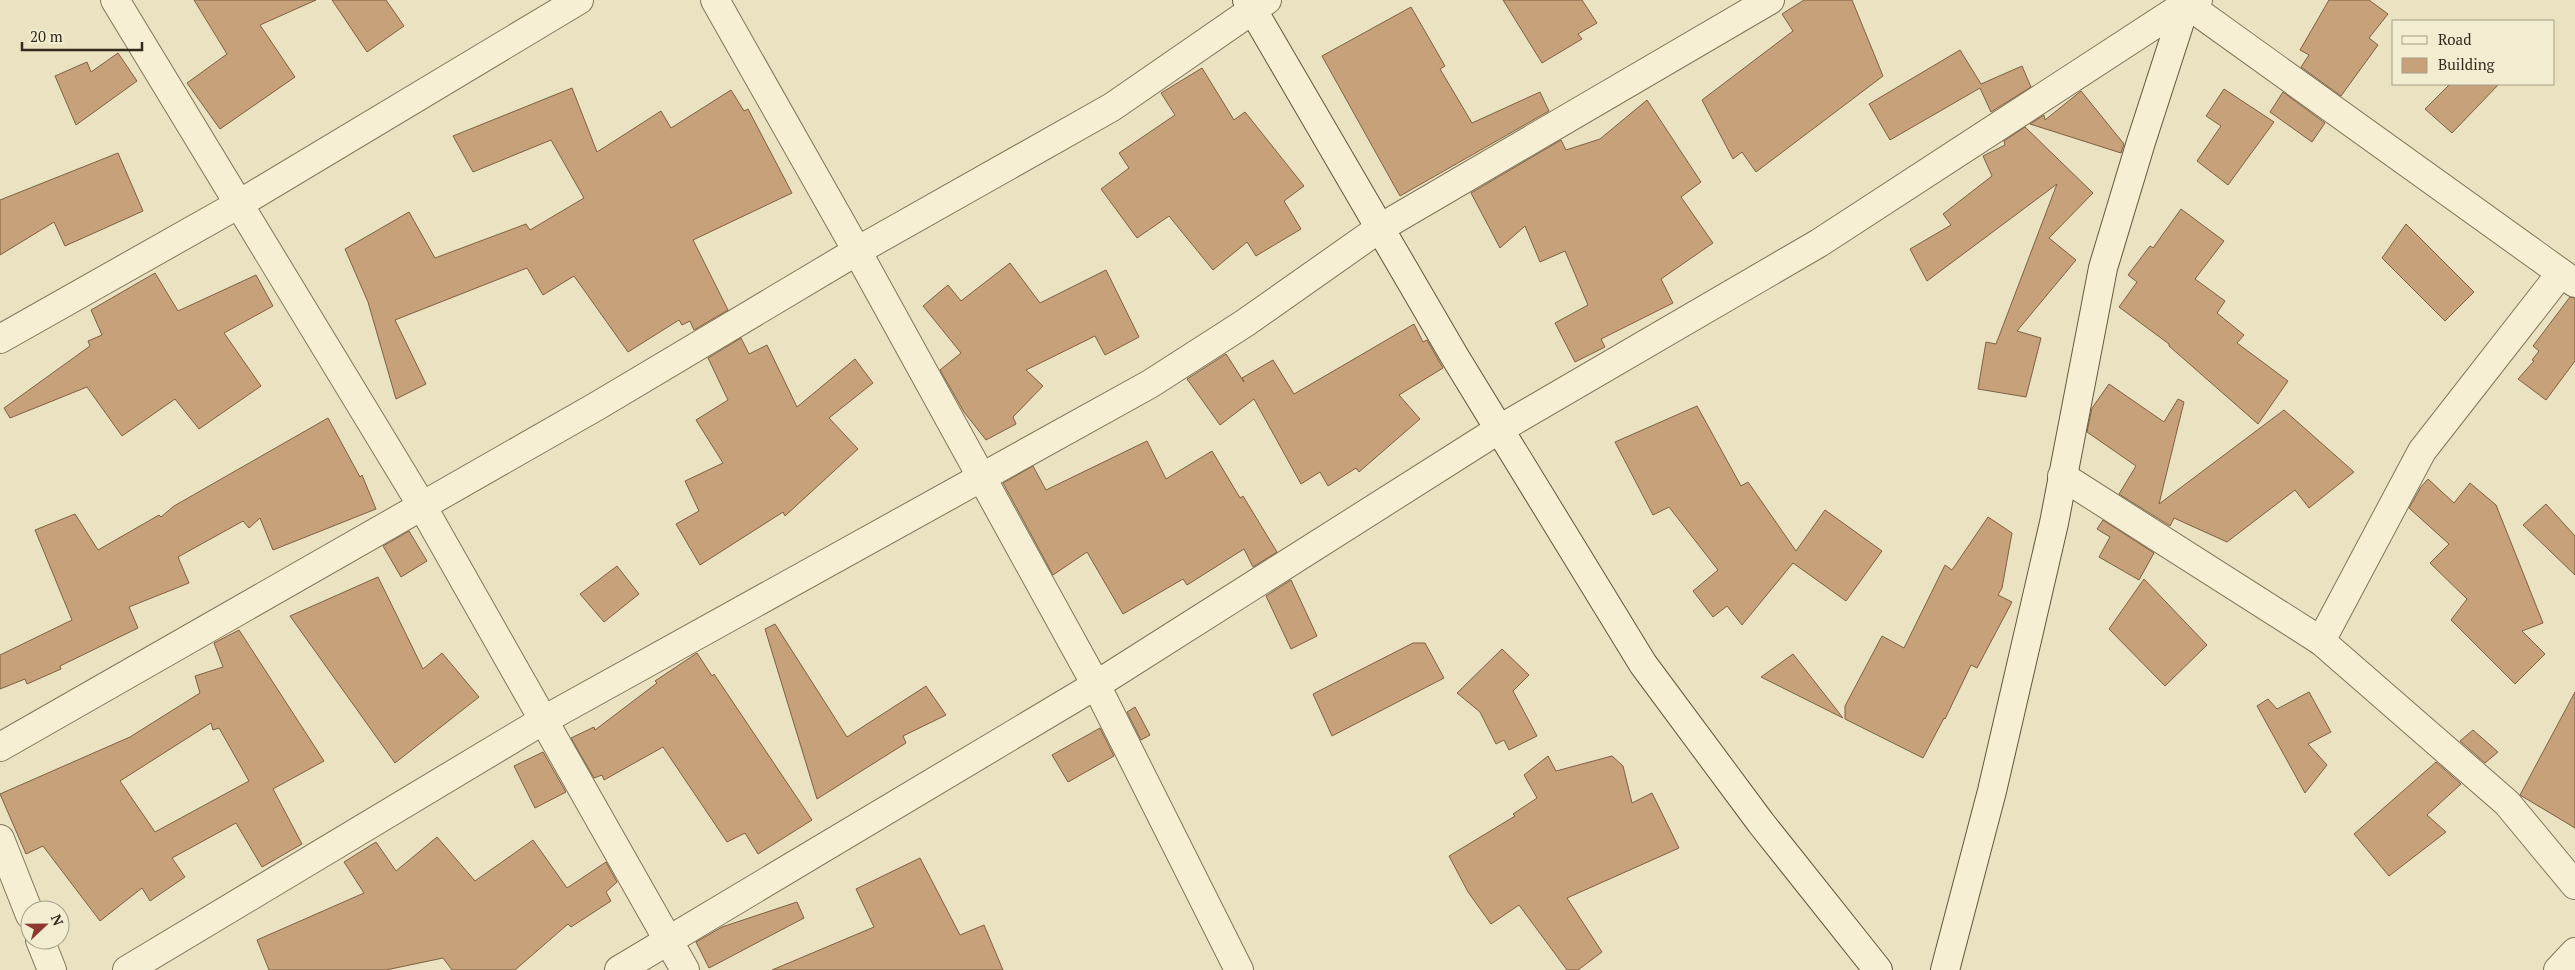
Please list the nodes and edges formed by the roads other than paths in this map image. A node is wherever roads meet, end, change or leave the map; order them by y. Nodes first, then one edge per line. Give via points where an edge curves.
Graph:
1 (115, 0) edge
2 (579, 0) edge
3 (715, 0) edge
4 (1770, 0) edge
5 (2188, 1) edge
6 (1256, 4) edge
7 (239, 204) junction
8 (1380, 228) junction
9 (857, 251) junction
10 (2568, 278) edge
11 (0, 339) edge
12 (1498, 430) junction
13 (2062, 476) junction
14 (981, 479) junction
15 (421, 504) junction
16 (2322, 641) junction
17 (1096, 685) junction
18 (542, 720) junction
19 (0, 747) edge
20 (0, 839) edge
21 (2575, 885) edge
22 (24, 900) edge
23 (668, 941) junction
24 (44, 950) edge
25 (2575, 952) edge
26 (52, 970) edge
27 (127, 970) edge
28 (619, 970) edge
29 (685, 970) edge
30 (1239, 970) edge
31 (1878, 970) edge
32 (1945, 970) edge
33 (2558, 970) edge

1 - 7 street
2 - 7 street
3 - 9 street
4 - 8 street
5 - 10 street
5 - 12 street via 1819,243
5 - 13 street via 2103,268
6 - 8 street
6 - 9 street via 1112,107
7 - 11 street
7 - 15 street
8 - 12 street
8 - 14 street via 1245,323 1150,384
9 - 14 street
9 - 15 street via 597,406
10 - 16 street via 2422,450
12 - 17 street
12 - 31 street via 1644,664 1761,823
13 - 16 street
13 - 32 street via 1992,791
14 - 17 street
14 - 18 street
15 - 18 street
15 - 19 street
16 - 21 street via 2507,803
17 - 23 street
17 - 30 street
18 - 23 street
18 - 27 street
20 - 22 street
23 - 28 street
23 - 29 street
24 - 26 street
25 - 33 street

